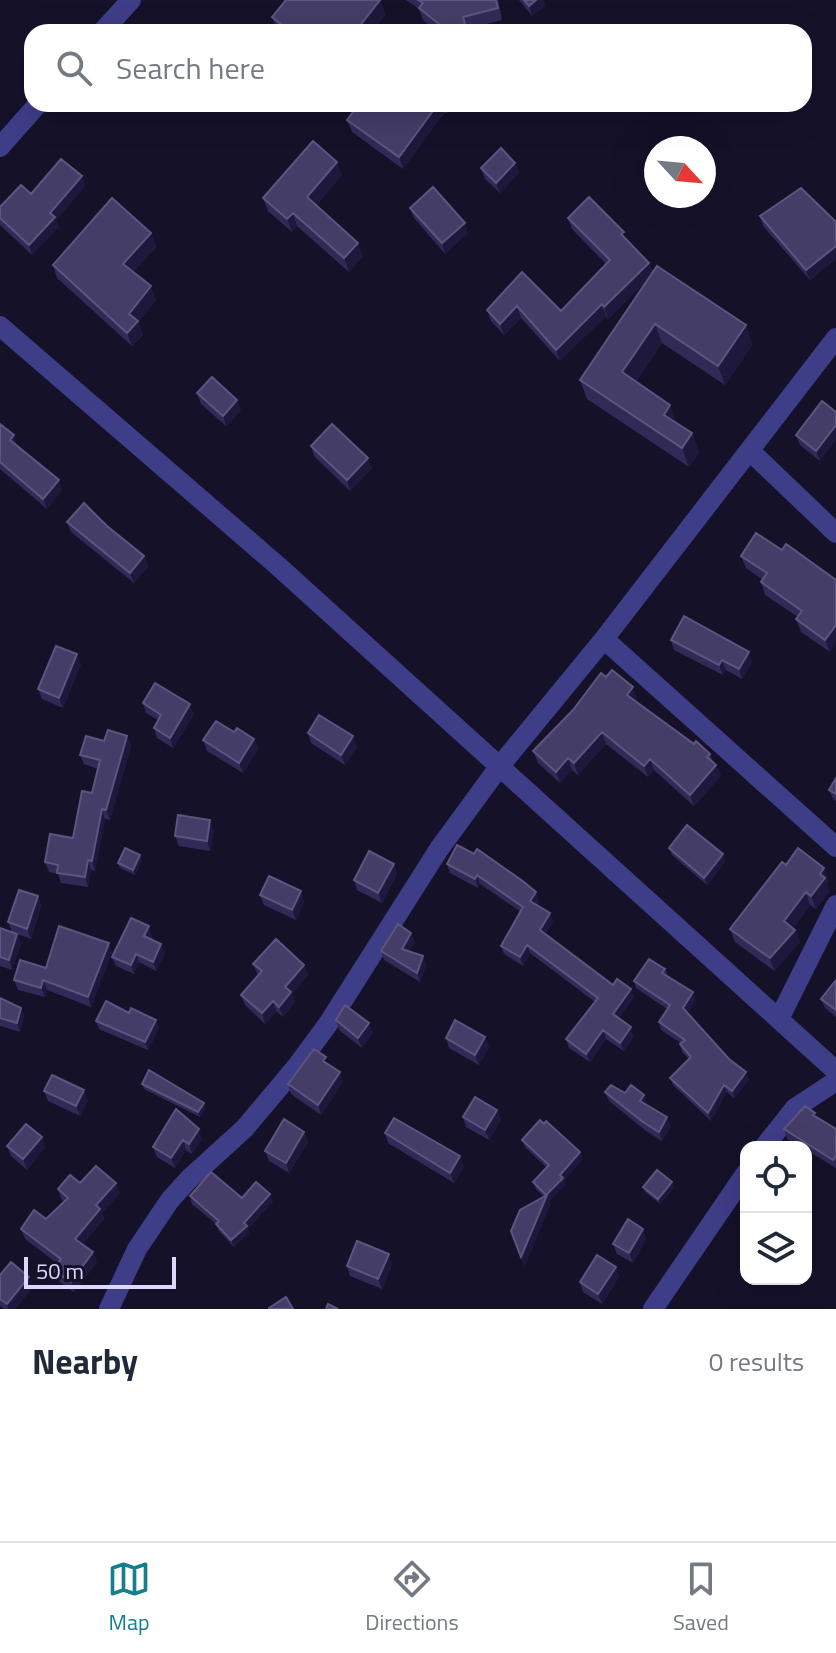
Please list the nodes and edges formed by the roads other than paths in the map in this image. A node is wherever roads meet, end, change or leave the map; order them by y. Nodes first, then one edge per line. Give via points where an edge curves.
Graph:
1 (131, 0) edge
2 (109, 24) edge
3 (31, 112) edge
4 (0, 147) edge
5 (0, 326) edge
6 (836, 338) edge
7 (750, 451) junction
8 (836, 533) edge
9 (604, 639) junction
10 (499, 767) junction
11 (836, 847) edge
12 (836, 905) edge
13 (779, 1019) junction
14 (836, 1071) edge
15 (836, 1081) edge
16 (769, 1141) edge
17 (740, 1182) edge
18 (109, 1309) edge
19 (653, 1309) edge

1 - 2 street
3 - 4 street
5 - 10 street via 278,566
6 - 7 street
7 - 8 street
7 - 9 street
9 - 10 street
9 - 11 street
10 - 13 street
10 - 18 street via 297,1066 245,1128 170,1200 137,1249
12 - 13 street
13 - 14 street
15 - 16 street via 795,1108
17 - 19 street

